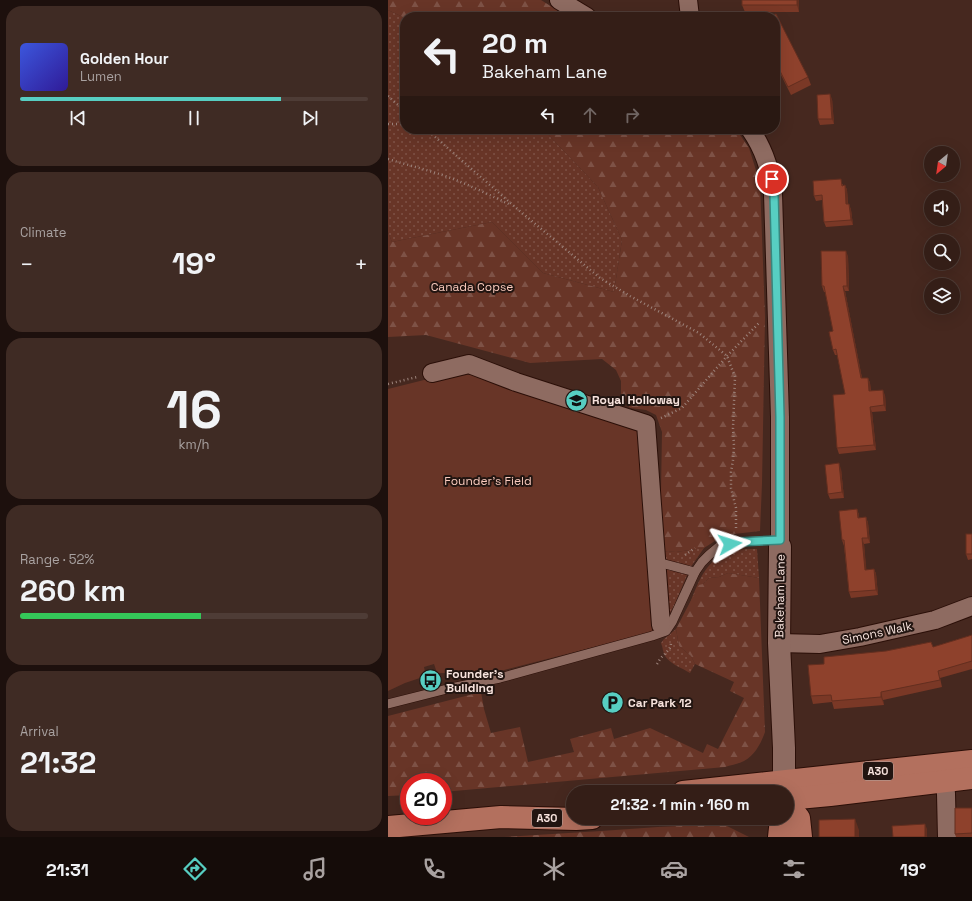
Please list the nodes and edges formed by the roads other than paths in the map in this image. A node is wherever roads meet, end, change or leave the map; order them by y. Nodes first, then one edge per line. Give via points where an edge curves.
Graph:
1 (559, 0) edge
2 (688, 0) edge
3 (578, 12) edge
4 (689, 12) edge
5 (753, 134) edge
6 (425, 375) road end
7 (780, 544) junction
8 (659, 564) junction
9 (695, 572) junction
10 (972, 606) edge
11 (661, 625) dead end
12 (779, 643) junction
13 (388, 704) edge
14 (972, 762) edge
15 (945, 773) junction
16 (972, 778) edge
17 (785, 785) edge
18 (794, 790) edge
19 (566, 805) edge
20 (794, 812) edge
21 (501, 817) junction
22 (566, 819) edge
23 (780, 825) edge
24 (388, 827) edge
25 (779, 837) edge
26 (801, 837) edge
27 (947, 837) edge

1 - 3 street
2 - 4 street
5 - 7 street, Bakeham Lane via 764,154 774,194 780,417
6 - 8 street via 469,364 646,424
7 - 9 lane via 738,542 721,546 708,555
7 - 12 street, Bakeham Lane
8 - 9 lane
8 - 11 street
9 - 13 lane via 678,612 666,631 500,678
10 - 12 street, Simons Walk via 935,620 860,637 820,644
12 - 17 street, Bakeham Lane
14 - 15 main road, A30
15 - 16 main road, A30
15 - 18 main road, A30
15 - 27 street
19 - 21 main road, A30 via 535,808
20 - 26 main road via 799,818
21 - 22 main road, A30
21 - 24 main road, A30
23 - 25 main road

